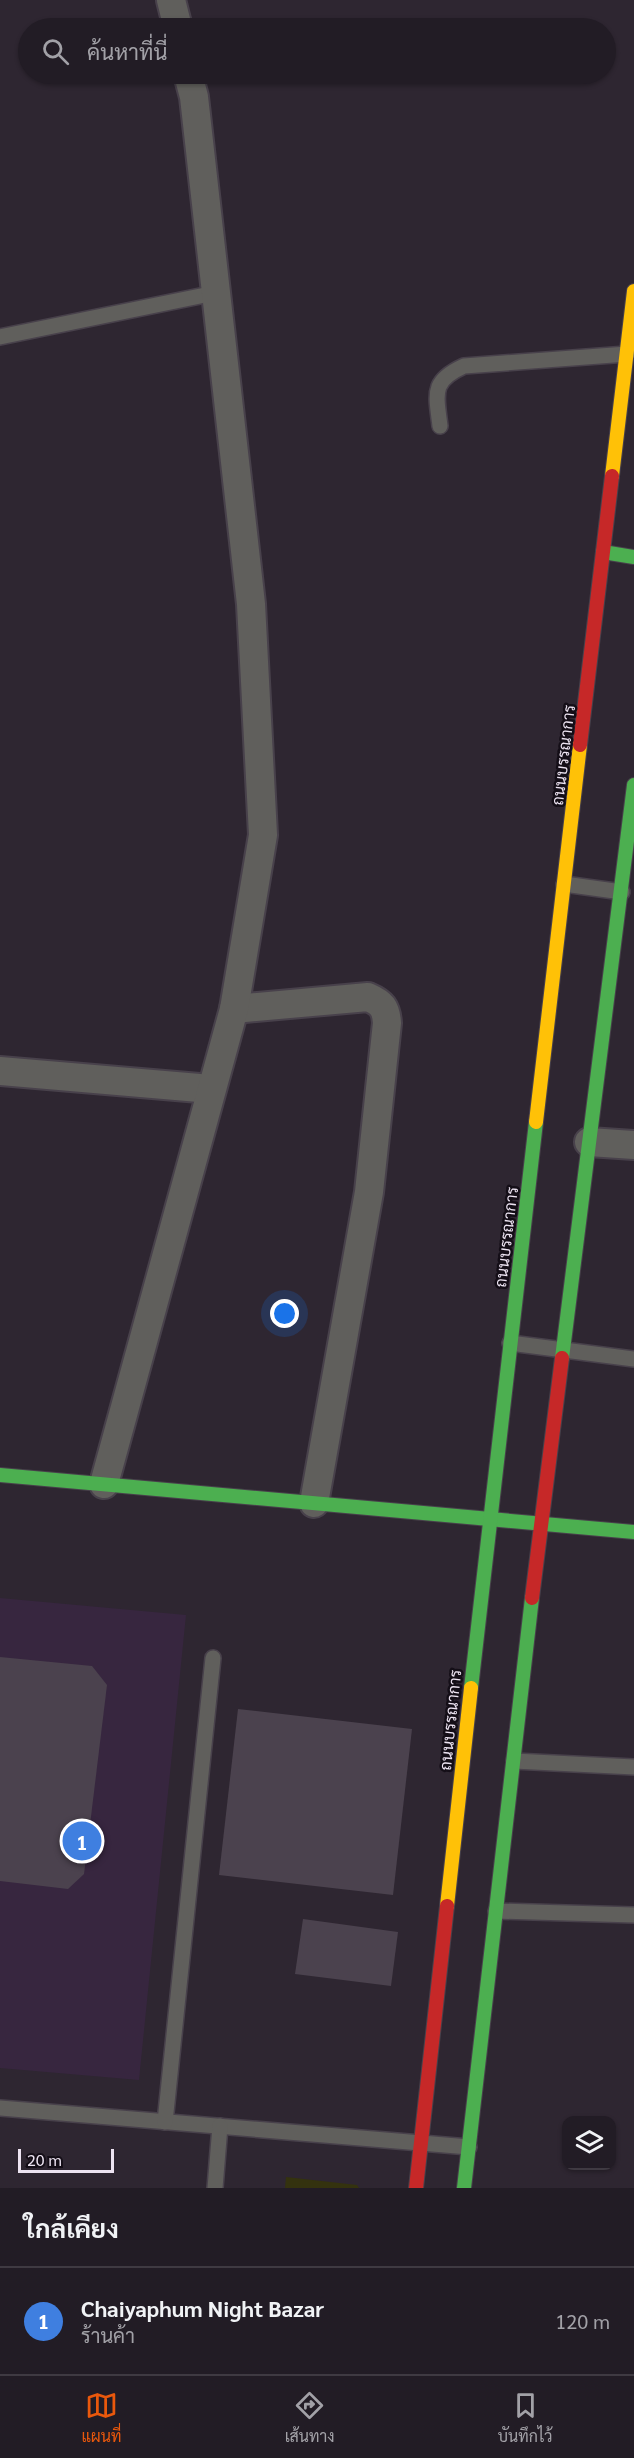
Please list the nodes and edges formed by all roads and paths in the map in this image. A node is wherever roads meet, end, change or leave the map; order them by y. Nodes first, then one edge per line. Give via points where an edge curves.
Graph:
1 (171, 0) edge
2 (176, 18) edge
3 (191, 84) edge
4 (634, 291) edge
5 (215, 293) junction
6 (0, 337) edge
7 (627, 354) junction
8 (440, 426) dead end
9 (603, 552) junction
10 (634, 557) edge
11 (634, 786) edge
12 (564, 884) junction
13 (627, 893) edge
14 (234, 1009) junction
15 (0, 1071) edge
16 (211, 1089) junction
17 (590, 1142) junction
18 (634, 1144) edge
19 (510, 1343) junction
20 (563, 1348) junction
21 (634, 1359) edge
22 (0, 1475) edge
23 (104, 1484) junction
24 (314, 1503) junction
25 (489, 1519) junction
26 (541, 1524) junction
27 (634, 1532) edge
28 (213, 1658) dead end
29 (514, 1761) junction
30 (634, 1767) edge
31 (496, 1911) junction
32 (634, 1915) edge
33 (0, 2108) edge
34 (165, 2122) junction
35 (220, 2126) junction
36 (421, 2143) junction
37 (469, 2147) junction
38 (215, 2188) edge
39 (416, 2188) edge
40 (464, 2188) edge

1 - 2 street
3 - 5 street
4 - 7 street, ถนนบรรณาการ
5 - 6 lane
5 - 14 street via 251,604 263,835
7 - 8 lane via 465,366 447,374 436,392
7 - 9 street, ถนนบรรณาการ
9 - 10 street
9 - 12 street, ถนนบรรณาการ
11 - 13 street
12 - 13 lane
12 - 19 street, ถนนบรรณาการ
13 - 17 street
14 - 16 street
14 - 24 street via 368,997 386,1009 369,1192
15 - 16 street
16 - 23 street
17 - 18 street
17 - 20 street
19 - 20 lane
19 - 25 street, ถนนบรรณาการ
20 - 21 lane
20 - 26 street
22 - 23 street
23 - 24 street
24 - 25 street
25 - 26 street
25 - 36 street, ถนนบรรณาการ
26 - 27 street
26 - 29 street
28 - 34 lane
29 - 30 lane
29 - 31 street
31 - 32 lane
31 - 37 street
33 - 34 lane
34 - 35 lane
35 - 36 lane
35 - 38 lane
36 - 37 lane
36 - 39 street, ถนนบรรณาการ
37 - 40 street

